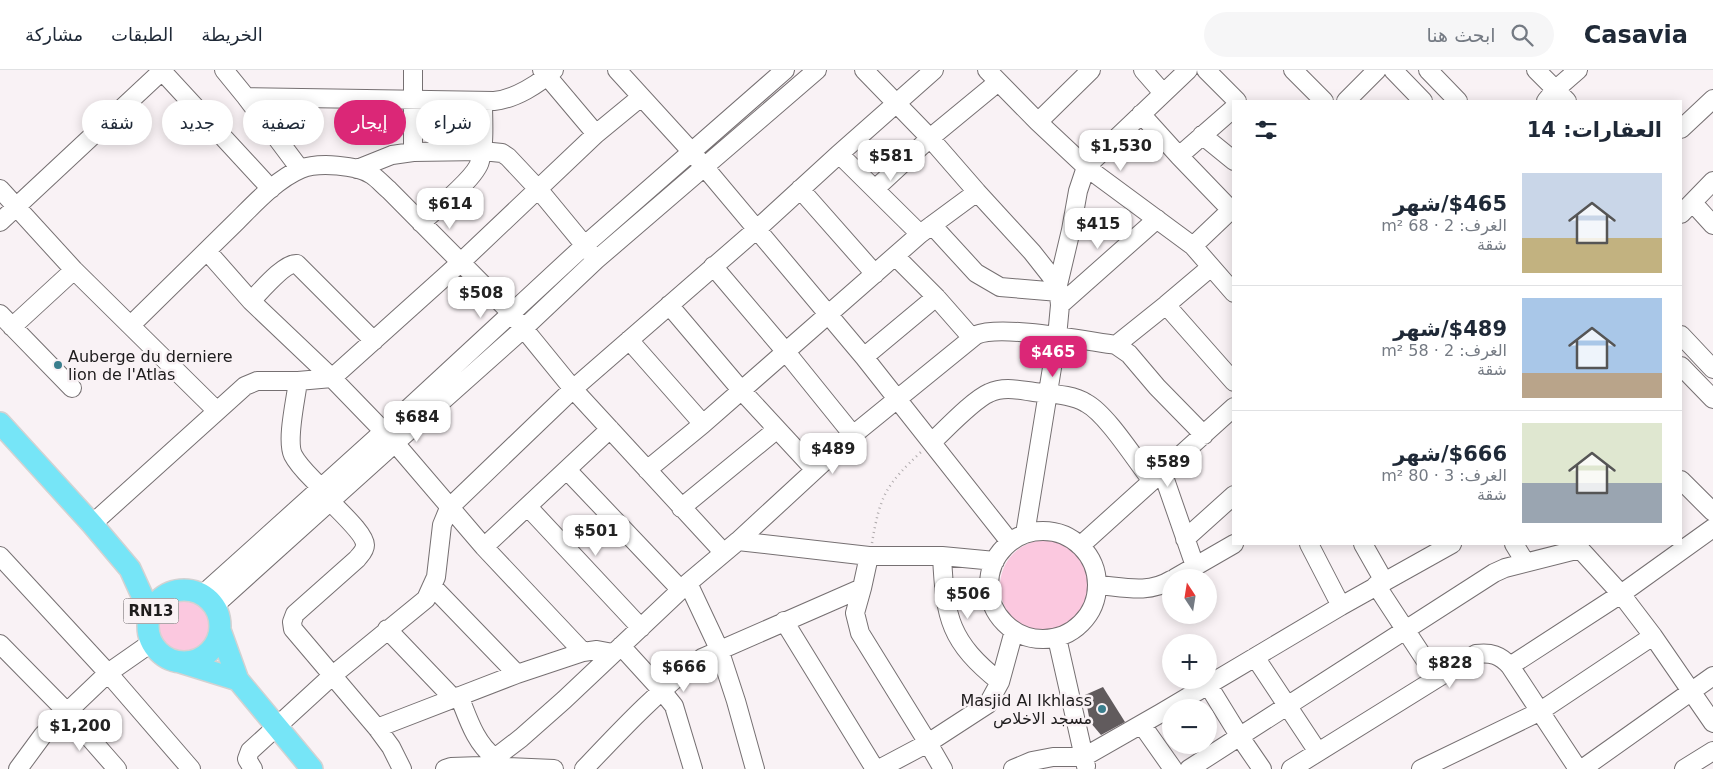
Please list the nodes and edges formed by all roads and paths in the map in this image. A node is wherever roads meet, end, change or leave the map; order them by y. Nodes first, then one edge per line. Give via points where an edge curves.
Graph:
1 (224, 70) edge
2 (413, 70) edge
3 (617, 70) edge
4 (785, 70) edge
5 (817, 70) edge
6 (864, 70) edge
7 (934, 70) edge
8 (1143, 70) edge
9 (1188, 70) edge
10 (1206, 70) edge
11 (1293, 70) edge
12 (1378, 70) edge
13 (1393, 70) edge
14 (1428, 70) edge
15 (1536, 70) edge
16 (1578, 70) edge
17 (162, 71) edge
18 (548, 72) edge
19 (1079, 74) edge
20 (992, 76) edge
21 (1164, 93) junction
22 (246, 97) junction
23 (642, 97) junction
24 (1556, 98) edge
25 (1713, 99) edge
26 (412, 100) junction
27 (416, 100) edge
28 (1236, 100) edge
29 (1323, 100) edge
30 (1347, 100) edge
31 (1422, 100) edge
32 (1457, 100) edge
33 (490, 101) edge
34 (896, 104) junction
35 (1232, 110) edge
36 (1142, 114) junction
37 (1038, 122) junction
38 (1682, 128) edge
39 (596, 134) junction
40 (1202, 135) junction
41 (930, 138) junction
42 (482, 145) edge
43 (482, 151) junction
44 (691, 151) junction
45 (413, 152) junction
46 (839, 154) junction
47 (1179, 156) junction
48 (1232, 159) edge
49 (1086, 167) junction
50 (705, 168) junction
51 (300, 169) junction
52 (357, 169) junction
53 (1713, 181) edge
54 (0, 189) edge
55 (271, 189) junction
56 (800, 189) junction
57 (539, 190) junction
58 (875, 190) junction
59 (976, 192) junction
60 (16, 207) junction
61 (1232, 207) edge
62 (1232, 209) edge
63 (1685, 209) edge
64 (1157, 220) junction
65 (0, 222) edge
66 (420, 223) junction
67 (1713, 225) edge
68 (757, 229) junction
69 (926, 230) junction
70 (585, 245) junction
71 (1193, 246) junction
72 (206, 251) junction
73 (895, 256) junction
74 (596, 260) junction
75 (460, 263) junction
76 (713, 266) junction
77 (1211, 267) junction
78 (74, 270) junction
79 (875, 274) junction
80 (1232, 290) edge
81 (1059, 294) junction
82 (936, 297) junction
83 (251, 300) junction
84 (668, 305) junction
85 (1166, 305) junction
86 (511, 313) junction
87 (0, 314) edge
88 (828, 314) junction
89 (131, 325) junction
90 (12, 328) junction
91 (523, 329) junction
92 (1682, 336) edge
93 (1057, 337) junction
94 (972, 338) junction
95 (630, 340) junction
96 (374, 341) junction
97 (1116, 345) junction
98 (786, 352) junction
99 (864, 357) junction
100 (1682, 367) edge
101 (1713, 369) edge
102 (332, 378) junction
103 (1232, 380) edge
104 (298, 382) junction
105 (72, 388) dead end
106 (574, 389) junction
107 (741, 390) junction
108 (1047, 394) junction
109 (898, 399) junction
110 (1713, 399) edge
111 (1232, 409) edge
112 (217, 410) junction
113 (0, 423) edge
114 (703, 424) junction
115 (610, 429) junction
116 (776, 430) junction
117 (853, 435) junction
118 (1204, 435) junction
119 (389, 437) junction
120 (932, 442) junction
121 (567, 470) junction
122 (647, 470) junction
123 (815, 470) junction
124 (1157, 476) junction
125 (1682, 481) edge
126 (325, 494) junction
127 (1232, 496) edge
128 (528, 507) junction
129 (449, 508) junction
130 (681, 508) junction
131 (1713, 512) edge
132 (92, 524) junction
133 (1713, 528) edge
134 (1018, 538) junction
135 (1185, 539) junction
136 (738, 541) junction
137 (1682, 543) edge
138 (1232, 545) edge
139 (1310, 545) edge
140 (1363, 545) edge
141 (1450, 545) edge
142 (1515, 545) edge
143 (1080, 546) junction
144 (1578, 546) edge
145 (484, 547) junction
146 (1667, 550) edge
147 (724, 553) junction
148 (0, 556) edge
149 (869, 556) junction
150 (942, 556) junction
151 (995, 561) junction
152 (1524, 562) junction
153 (1195, 566) junction
154 (130, 569) junction
155 (1190, 569) edge
156 (1380, 583) junction
157 (1162, 584) edge
158 (1098, 585) junction
159 (685, 586) junction
160 (432, 587) junction
161 (862, 588) junction
162 (169, 593) junction
163 (1621, 594) junction
164 (208, 601) junction
165 (1341, 606) junction
166 (150, 613) junction
167 (784, 621) junction
168 (640, 628) junction
169 (387, 629) junction
170 (220, 630) junction
171 (1014, 631) junction
172 (1406, 631) junction
173 (1653, 636) junction
174 (1057, 638) junction
175 (151, 643) junction
176 (0, 644) edge
177 (720, 649) junction
178 (617, 650) junction
179 (583, 652) junction
180 (1255, 657) junction
181 (180, 662) junction
182 (1510, 666) junction
183 (108, 673) junction
184 (517, 674) junction
185 (334, 675) junction
186 (1713, 676) edge
187 (1437, 678) junction
188 (238, 680) junction
189 (1217, 680) edge
190 (1000, 682) junction
191 (1201, 689) edge
192 (1210, 689) edge
193 (662, 691) junction
194 (1692, 691) junction
195 (456, 697) junction
196 (1287, 705) junction
197 (67, 712) junction
198 (1539, 712) junction
199 (1713, 723) edge
200 (1142, 725) junction
201 (277, 727) junction
202 (377, 728) junction
203 (1240, 737) junction
204 (928, 743) junction
205 (1713, 751) edge
206 (1318, 752) junction
207 (492, 762) junction
208 (1085, 763) edge
209 (1442, 764) edge
210 (115, 768) edge
211 (18, 769) edge
212 (191, 769) edge
213 (253, 769) edge
214 (312, 769) edge
215 (402, 769) edge
216 (445, 769) edge
217 (554, 769) edge
218 (584, 769) edge
219 (693, 769) edge
220 (755, 769) edge
221 (877, 769) edge
222 (943, 769) edge
223 (1013, 769) edge
224 (1173, 769) edge
225 (1189, 769) edge
226 (1262, 769) edge
227 (1291, 769) edge
228 (1420, 769) edge
229 (1578, 769) edge
230 (1582, 769) edge
231 (1684, 769) edge

1 - 22 street
2 - 26 street
3 - 23 street
4 - 44 street
5 - 50 street
6 - 34 street
7 - 34 street
8 - 21 street
9 - 21 street
10 - 28 street
11 - 29 street
12 - 30 street
13 - 31 street
14 - 32 street
15 - 24 street
16 - 24 street
17 - 55 street
17 - 60 street
18 - 33 street via 503,100
18 - 39 street
19 - 37 street
20 - 37 street
20 - 41 street
21 - 36 street
22 - 26 street
22 - 51 street
23 - 39 street
23 - 44 street
25 - 38 street
26 - 27 street
26 - 45 street
34 - 41 street
34 - 46 street
35 - 40 street
36 - 47 street
36 - 49 street
37 - 49 street
39 - 57 street
40 - 47 street
40 - 48 street
41 - 58 street
41 - 59 street
42 - 43 street
43 - 45 street
43 - 57 street via 502,153
43 - 66 street via 475,172
44 - 50 street
44 - 70 street
45 - 52 street via 392,155
46 - 56 street
46 - 58 street
47 - 61 street
49 - 64 street
49 - 81 street via 1078,192
50 - 68 street
50 - 74 street
51 - 52 street via 321,166
51 - 55 street
52 - 66 street via 377,179
53 - 63 street
54 - 60 street
55 - 72 street
56 - 68 street
56 - 79 street
57 - 70 street
57 - 75 street
58 - 69 street
59 - 69 street
59 - 81 street via 1032,252
60 - 65 street
60 - 78 street
62 - 71 street
63 - 67 street
64 - 71 street
64 - 81 street
66 - 75 street
68 - 76 street
68 - 88 street
69 - 73 street
69 - 81 street via 976,272 1000,287
70 - 74 street
70 - 86 street
71 - 77 street
72 - 83 street
72 - 89 street
73 - 79 street
73 - 82 street
74 - 91 street
75 - 86 street
75 - 96 street
76 - 84 street
76 - 98 street
77 - 80 street
77 - 85 street
78 - 89 street
78 - 90 street
79 - 88 street
81 - 93 street
82 - 94 street
82 - 99 street
83 - 96 street via 286,267 297,264
83 - 102 street
84 - 95 street
84 - 107 street
85 - 97 street
85 - 103 street
86 - 91 street
86 - 119 street
87 - 90 street
88 - 98 street
88 - 99 street
89 - 112 street
90 - 105 street
91 - 106 street
91 - 119 street
92 - 101 street
93 - 94 street via 992,331
93 - 97 street
93 - 108 street
94 - 109 street
95 - 106 street
95 - 114 street
96 - 102 street
97 - 118 street
98 - 107 street
98 - 117 street
99 - 109 street
100 - 110 street
102 - 104 street
102 - 119 street
104 - 112 street via 251,382
104 - 126 street via 290,444 292,454
106 - 115 street
106 - 129 street
107 - 114 street
107 - 116 street
108 - 120 street via 1013,389 989,393
108 - 124 street via 1086,402
108 - 134 street
109 - 117 street
109 - 120 street
111 - 118 street
112 - 132 street
113 - 132 main road, RN13
114 - 122 street
115 - 121 street
115 - 122 street
116 - 123 street
116 - 130 street
117 - 123 street
118 - 124 street
119 - 126 street
119 - 129 street
120 - 134 street
120 - 149 path via 903,469 882,497
121 - 128 street
121 - 159 street
122 - 130 street
123 - 136 street
124 - 135 street
124 - 143 street
125 - 131 street
126 - 164 street
126 - 185 street via 362,536 364,550 300,608 292,622 296,633
127 - 135 street
128 - 145 street
128 - 168 street
129 - 145 street
129 - 160 street via 442,526 439,560
130 - 147 street
132 - 154 main road, RN13
133 - 137 street
134 - 143 street via 1032,532 1048,531 1063,534
134 - 151 street via 1004,547
135 - 153 street
136 - 147 street
136 - 149 street
138 - 153 street
139 - 165 street
140 - 156 street
141 - 156 street
142 - 152 street
143 - 158 street via 1095,569
144 - 152 street
144 - 163 street
145 - 179 street
146 - 163 street
147 - 159 street
148 - 183 street
149 - 150 street
149 - 161 street
150 - 151 street
150 - 190 street via 946,604 954,632 966,651
151 - 171 street via 989,584 993,607
152 - 172 street via 1494,573
153 - 155 street
154 - 162 main road, RN13
154 - 166 main road, RN13
156 - 165 street
156 - 172 street
157 - 158 street via 1136,589
158 - 174 street via 1092,608 1078,627
159 - 168 street
159 - 177 street
160 - 169 street via 426,599
160 - 184 street
161 - 167 street
161 - 204 street via 855,613 860,633
162 - 164 main road, RN13 via 191,590
162 - 166 main road, RN13 via 161,597
163 - 173 street
163 - 182 street
164 - 170 main road via 220,622
165 - 180 street
166 - 175 main road, RN13 via 147,623
167 - 177 street
167 - 221 street
168 - 178 street
169 - 185 street
169 - 195 street
170 - 181 main road via 210,650 202,657
170 - 188 main road
171 - 174 street via 1035,639
171 - 190 street
172 - 187 street
172 - 196 street
173 - 194 street
173 - 198 street
174 - 208 street
175 - 181 main road, RN13 via 168,659
175 - 183 street
176 - 197 street
177 - 193 street via 702,658
177 - 220 street
178 - 179 street
178 - 193 street
178 - 207 street
179 - 184 street
180 - 189 street
180 - 196 street
181 - 188 main road, RN13
182 - 187 street via 1498,655 1486,652 1476,654
182 - 198 street
183 - 197 street
183 - 212 street
184 - 195 street
185 - 201 street
185 - 202 street
186 - 194 street
187 - 206 street
188 - 201 main road
190 - 204 street via 988,704
191 - 200 street
192 - 203 street
193 - 218 street
193 - 219 street via 674,706
194 - 199 street
194 - 230 street
195 - 202 street
195 - 207 street
196 - 203 street
196 - 206 street
197 - 210 street
197 - 211 street via 43,735
198 - 209 street
198 - 229 street
200 - 208 street
200 - 224 street
201 - 213 street via 250,751 247,759
201 - 214 main road
202 - 215 street
203 - 225 street
203 - 226 street
204 - 221 street
204 - 222 street
205 - 231 street
206 - 227 street
207 - 216 street
207 - 217 street
208 - 223 street via 1053,757
209 - 228 street

